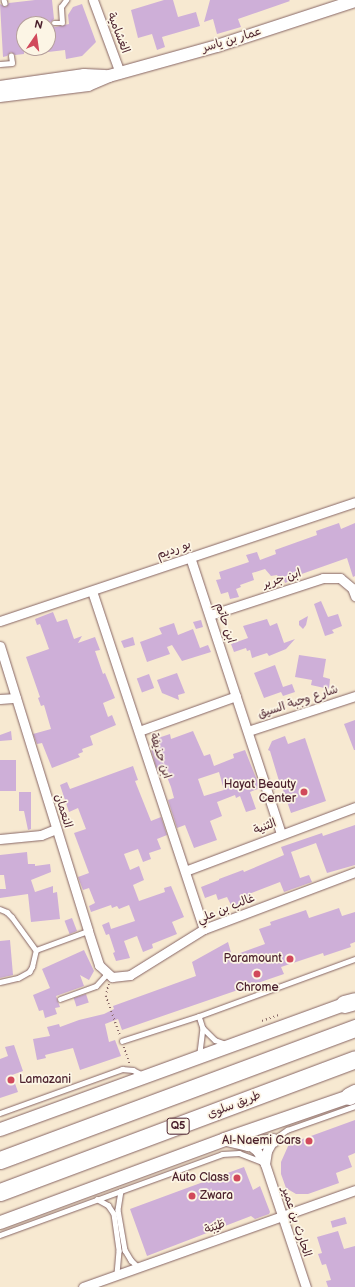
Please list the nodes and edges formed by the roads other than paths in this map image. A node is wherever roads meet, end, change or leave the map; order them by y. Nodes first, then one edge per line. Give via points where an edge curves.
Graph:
1 (66, 0) edge
2 (95, 1) edge
3 (355, 1) edge
4 (56, 23) edge
5 (11, 56) dead end
6 (0, 64) edge
7 (114, 74) junction
8 (0, 87) edge
9 (0, 96) edge
10 (355, 502) edge
11 (190, 557) junction
12 (92, 591) junction
13 (355, 596) edge
14 (210, 615) junction
15 (0, 621) edge
16 (0, 646) edge
17 (236, 696) junction
18 (355, 696) edge
19 (16, 698) junction
20 (0, 699) edge
21 (139, 731) junction
22 (248, 731) junction
23 (355, 807) edge
24 (56, 829) junction
25 (281, 834) junction
26 (0, 839) edge
27 (185, 871) junction
28 (355, 872) edge
29 (0, 909) edge
30 (204, 929) junction
31 (88, 931) junction
32 (36, 950) junction
33 (355, 959) edge
34 (108, 974) junction
35 (0, 982) edge
36 (60, 999) dead end
37 (351, 1002) edge
38 (198, 1016) junction
39 (203, 1028) junction
40 (355, 1028) edge
41 (122, 1040) road end
42 (230, 1045) junction
43 (199, 1057) junction
44 (355, 1059) edge
45 (146, 1077) junction
46 (353, 1097) edge
47 (0, 1114) edge
48 (0, 1129) edge
49 (224, 1139) junction
50 (272, 1140) junction
51 (248, 1144) junction
52 (0, 1160) edge
53 (265, 1164) junction
54 (355, 1190) edge
55 (121, 1191) junction
56 (0, 1192) edge
57 (97, 1199) junction
58 (281, 1217) junction
59 (0, 1222) edge
60 (0, 1235) edge
61 (138, 1267) junction
62 (117, 1274) junction
63 (83, 1287) edge
64 (306, 1287) edge

1 - 4 lane via 61,7 62,23
2 - 7 street, الغشامية
3 - 7 street, عمار بن ياسر via 217,46
5 - 6 lane via 12,62
7 - 8 street, عمار بن ياسر via 84,75
7 - 9 street, عمار بن ياسر via 88,85
10 - 11 street, بو رديم
11 - 12 street, بو رديم
11 - 14 street, ابن حاتم
12 - 15 street, بو رديم
12 - 21 street, ابن حذيفة
13 - 14 street, ابن جرير via 352,588 340,578 323,578
14 - 17 street, ابن حاتم
16 - 19 street, النعمان
17 - 21 street
17 - 22 street, ابن حاتم
18 - 22 street, شارع وجبة السيق
19 - 20 street
19 - 24 street, النعمان
21 - 27 street, ابن حذيفة
22 - 25 street, ابن حاتم
23 - 25 street, الثنية
24 - 26 street via 41,835
24 - 31 street, النعمان
25 - 27 street, الثنية
27 - 30 street, ابن حذيفة
28 - 30 street, غالب بن علي
29 - 32 lane via 12,917
30 - 34 street, غالب بن علي via 130,976
31 - 32 lane
31 - 34 street, النعمان via 99,965
32 - 35 lane via 29,972 18,978
33 - 38 lane
34 - 36 lane via 96,986
37 - 42 main road
38 - 39 lane
38 - 41 lane
39 - 42 lane via 215,1040
39 - 43 lane
40 - 52 highway, Q5
42 - 43 main road
43 - 45 main road
44 - 56 highway, طريق سلوى / Q5
45 - 47 lane via 133,1070 122,1069
45 - 48 main road
46 - 49 main road
46 - 50 lane
49 - 51 main road
49 - 59 main road
50 - 51 main road
50 - 53 street
51 - 53 street
53 - 55 lane via 239,1153 222,1154
53 - 58 street, الحارث بن عمير
54 - 58 street, طَيْبَة
55 - 57 lane
55 - 61 lane via 118,1210 124,1250
57 - 60 lane
57 - 62 lane via 108,1205 114,1214 119,1251
58 - 61 street, طَيْبَة
58 - 64 street, الحارث بن عمير
61 - 62 street, طَيْبَة
62 - 63 street, طَيْبَة

